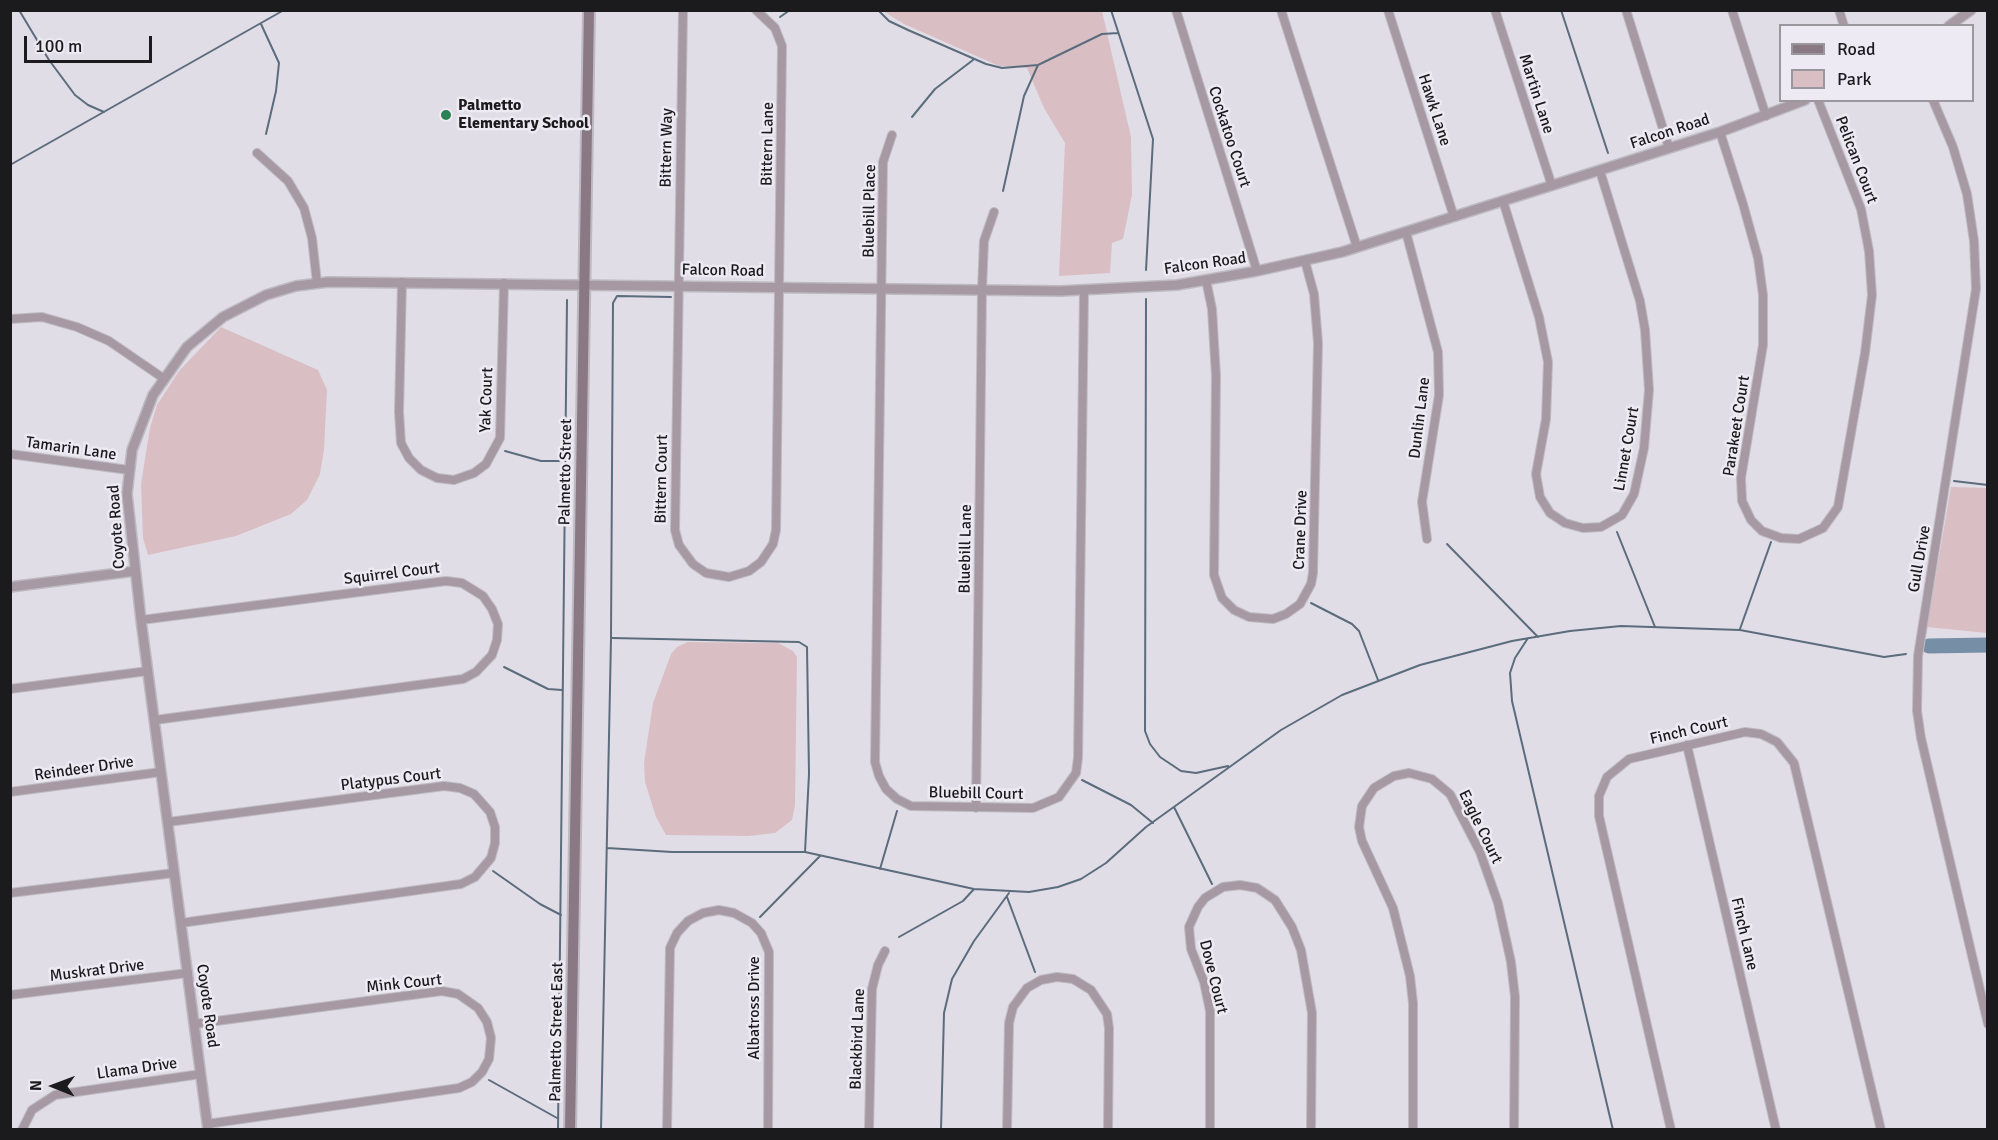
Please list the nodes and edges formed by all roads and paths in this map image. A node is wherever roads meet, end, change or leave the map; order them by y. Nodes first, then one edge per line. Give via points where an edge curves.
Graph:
1 (589, 10) edge
2 (683, 10) edge
3 (756, 10) edge
4 (1176, 10) edge
5 (1281, 10) edge
6 (1388, 10) edge
7 (1495, 10) edge
8 (1626, 10) edge
9 (1732, 10) edge
10 (1971, 10) edge
11 (1951, 24) edge
12 (1800, 102) edge
13 (1819, 102) edge
14 (1934, 102) edge
15 (1766, 116) junction
16 (1720, 132) junction
17 (892, 135) dead end
18 (1669, 148) junction
19 (257, 153) dead end
20 (1600, 171) junction
21 (1552, 186) junction
22 (1503, 201) junction
23 (994, 212) dead end
24 (1454, 217) junction
25 (1866, 229) joint
26 (1406, 232) junction
27 (1357, 247) junction
28 (1305, 261) junction
29 (1257, 272) junction
30 (1206, 280) junction
31 (402, 282) junction
32 (317, 283) junction
33 (504, 283) junction
34 (584, 284) junction
35 (678, 286) junction
36 (780, 287) junction
37 (881, 289) junction
38 (982, 290) junction
39 (1084, 291) junction
40 (10, 319) edge
41 (163, 378) junction
42 (10, 454) edge
43 (129, 470) junction
44 (1427, 539) dead end
45 (135, 571) junction
46 (10, 587) edge
47 (141, 620) junction
48 (148, 671) junction
49 (10, 689) edge
50 (155, 720) junction
51 (1687, 745) junction
52 (161, 772) junction
53 (10, 792) edge
54 (976, 808) junction
55 (168, 822) junction
56 (174, 873) junction
57 (10, 893) edge
58 (181, 923) junction
59 (573, 934) joint
60 (885, 951) dead end
61 (188, 973) junction
62 (10, 995) edge
63 (194, 1024) junction
64 (1988, 1024) edge
65 (201, 1074) junction
66 (208, 1126) edge
67 (22, 1130) edge
68 (570, 1130) edge
69 (667, 1130) edge
70 (768, 1130) edge
71 (869, 1130) edge
72 (1007, 1130) edge
73 (1108, 1130) edge
74 (1210, 1130) edge
75 (1311, 1130) edge
76 (1413, 1130) edge
77 (1514, 1130) edge
78 (1671, 1130) edge
79 (1776, 1130) edge
80 (1881, 1130) edge

1 - 34 main road, Palmetto Street
2 - 35 street, Bittern Way
3 - 36 street, Bittern Lane via 771,23 782,46
4 - 29 street, Cockatoo Court
5 - 27 street
6 - 24 street, Hawk Lane
7 - 21 street, Martin Lane
8 - 18 street
9 - 15 street
10 - 11 street
12 - 15 street, Falcon Road
13 - 25 street, Pelican Court via 1855,188
14 - 64 street, Gull Drive via 1967,194 1976,289 1919,648 1917,711
15 - 16 street, Falcon Road
16 - 18 street, Falcon Road
16 - 25 street, Parakeet Court via 1758,258 1763,295 1763,345 1741,478 1742,501 1758,528 1780,538 1799,539 1817,532 1838,507 1872,295
17 - 37 street, Bluebill Place via 883,162
18 - 20 street, Falcon Road
19 - 32 street via 288,181 304,208
20 - 21 street, Falcon Road
20 - 22 street, Linnet Court via 1640,301 1646,330 1649,390 1644,448 1634,494 1622,515 1601,526 1582,528 1565,523 1550,513 1540,497 1536,474 1547,408 1548,362 1539,317
21 - 22 street, Falcon Road
22 - 24 street, Falcon Road
23 - 38 street, Bluebill Lane via 984,241
24 - 26 street, Falcon Road
26 - 27 street, Falcon Road
26 - 44 street, Dunlin Lane via 1435,330 1440,373 1422,502
27 - 28 street, Falcon Road
28 - 29 street, Falcon Road
28 - 30 street, Crane Drive via 1314,294 1318,342 1313,573 1300,604 1273,619 1249,617 1234,610 1222,598 1214,575 1216,376
29 - 30 street, Falcon Road
30 - 39 street, Falcon Road
31 - 32 street, Coyote Road
31 - 33 street, Coyote Road
31 - 33 street, Yak Court via 401,443 421,470 436,478 453,480 481,469 500,438
32 - 41 street, Coyote Road via 266,295 230,313 192,342
33 - 34 street, Coyote Road
34 - 35 street, Falcon Road
34 - 59 main road, Palmetto Street
35 - 36 street, Falcon Road
35 - 36 street, Bittern Court via 676,538 687,559 699,569 729,577 743,574 761,562 775,537
36 - 37 street, Falcon Road
37 - 38 street, Falcon Road
37 - 54 street, Bluebill Court via 876,769 886,789 904,803
38 - 39 street, Falcon Road
38 - 54 street, Bluebill Lane
39 - 54 street, Bluebill Court via 1077,766 1065,792 1047,804 1033,808
40 - 41 street via 42,318 77,327 109,341
41 - 43 street, Coyote Road via 141,422
42 - 43 street, Tamarin Lane
43 - 45 street, Coyote Road via 128,518
45 - 46 street
45 - 47 street, Coyote Road
47 - 48 street, Coyote Road
47 - 50 street, Squirrel Court via 446,581 470,586 483,596 498,624 497,640 488,661 462,679
48 - 49 street
48 - 50 street, Coyote Road
50 - 52 street, Coyote Road
51 - 78 street, Finch Court via 1623,762 1607,777 1598,802
51 - 79 street, Finch Lane
51 - 80 street, Finch Court via 1752,732 1777,742 1794,763
52 - 53 street, Reindeer Drive
52 - 55 street, Coyote Road
55 - 56 street, Coyote Road
55 - 58 street, Platypus Court via 444,786 467,790 480,799 495,827 491,858 481,872 461,884
56 - 57 street
56 - 58 street, Coyote Road
58 - 61 street, Coyote Road
59 - 68 main road, Palmetto Street East
60 - 71 street, Blackbird Lane via 872,989
61 - 62 street, Muskrat Drive
61 - 63 street, Coyote Road
63 - 65 street, Coyote Road
63 - 66 street, Mink Court via 442,991 466,998 478,1008 491,1038 489,1059 482,1072 472,1082 453,1090
65 - 66 street, Coyote Road
65 - 67 street, Llama Drive via 55,1095 32,1110
69 - 70 street, Albatross Drive via 670,948 688,921 719,910 752,923 769,952
72 - 73 street via 1012,1007 1027,988 1057,977 1072,979 1091,990 1107,1014
74 - 75 street, Dove Court via 1210,1011 1191,949 1189,927 1205,898 1224,886 1240,885 1257,888 1275,900 1301,950 1312,1013
76 - 77 street, Eagle Court via 1410,976 1398,924 1362,841 1359,820 1365,800 1374,788 1386,779 1409,773 1432,779 1450,794 1480,852 1498,903 1515,997

